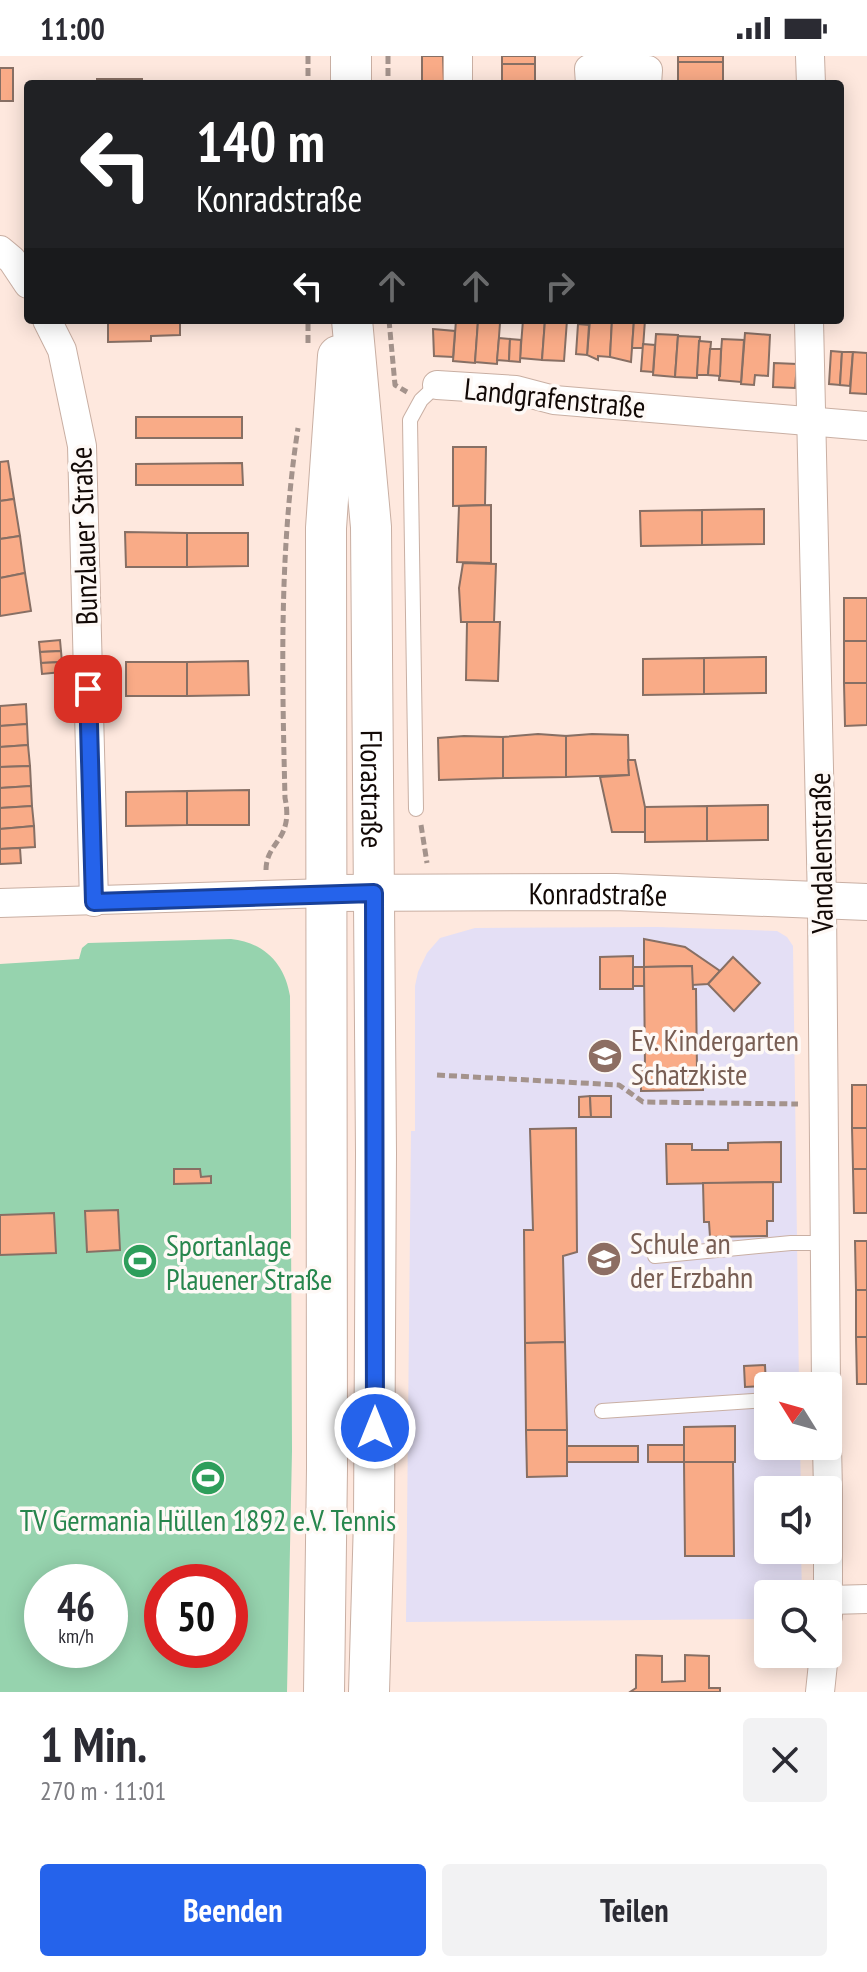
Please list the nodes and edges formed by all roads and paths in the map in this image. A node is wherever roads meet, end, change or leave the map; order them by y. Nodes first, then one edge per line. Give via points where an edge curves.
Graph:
1 (308, 56) edge
2 (351, 56) edge
3 (388, 56) edge
4 (458, 56) edge
5 (810, 56) edge
6 (308, 80) edge
7 (351, 80) edge
8 (388, 80) edge
9 (458, 80) edge
10 (590, 80) edge
11 (647, 80) edge
12 (811, 80) edge
13 (0, 250) edge
14 (24, 278) edge
15 (49, 324) edge
16 (308, 324) edge
17 (342, 324) edge
18 (352, 324) edge
19 (389, 324) edge
20 (809, 324) edge
21 (307, 347) dead end
22 (429, 392) junction
23 (300, 417) dead end
24 (810, 421) junction
25 (867, 426) edge
26 (416, 809) dead end
27 (328, 893) junction
28 (374, 893) junction
29 (266, 894) junction
30 (94, 902) junction
31 (867, 902) edge
32 (0, 903) edge
33 (822, 903) junction
34 (437, 1075) dead end
35 (824, 1105) junction
36 (825, 1243) junction
37 (655, 1256) dead end
38 (826, 1372) edge
39 (754, 1401) edge
40 (602, 1411) dead end
41 (867, 1599) edge
42 (842, 1605) edge
43 (823, 1668) edge
44 (324, 1692) edge
45 (369, 1692) edge
46 (820, 1692) edge

1 - 6 path
2 - 7 main road
3 - 8 path
4 - 9 street
5 - 12 street
10 - 11 street via 589,69 648,70
13 - 14 street
15 - 30 street, Bunzlauer Straße via 62,350 82,446
16 - 21 path
17 - 27 main road, Florastraße via 326,528
18 - 28 main road, Florastraße via 371,527
19 - 22 path via 395,385
20 - 24 street, Vandalenstraße
22 - 24 street, Landgrafenstraße via 516,390 554,400
22 - 26 lane, Landgrafenstraße via 410,420
23 - 29 path via 286,533 282,637 289,815 285,832 266,857
24 - 25 street, Landgrafenstraße
24 - 33 street, Vandalenstraße
27 - 28 street, Konradstraße
27 - 29 street
27 - 44 main road, Florastraße
28 - 33 street, Konradstraße via 615,892
28 - 45 main road, Florastraße
29 - 30 street
30 - 32 street
31 - 33 street, Konradstraße
33 - 35 street, Vandalenstraße
34 - 35 path via 619,1085 643,1102
35 - 36 street, Vandalenstraße
36 - 37 lane
36 - 38 street, Vandalenstraße
39 - 40 lane
41 - 42 street
43 - 46 street

